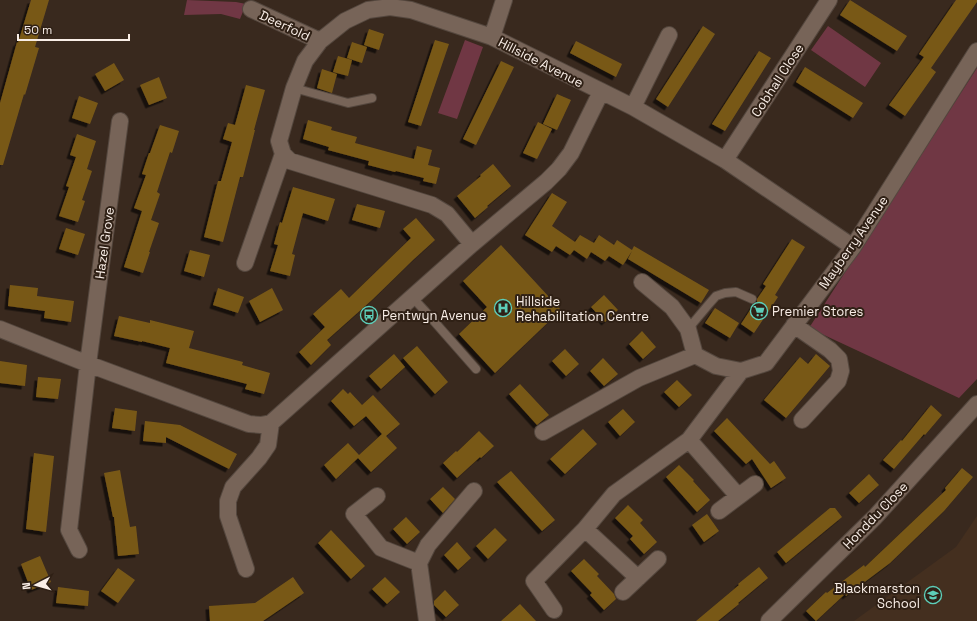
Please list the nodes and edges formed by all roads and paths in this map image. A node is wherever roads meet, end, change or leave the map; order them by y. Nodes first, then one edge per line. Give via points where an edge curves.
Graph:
1 (504, 0) edge
2 (829, 0) edge
3 (251, 9) dead end
4 (669, 36) dead end
5 (492, 37) junction
6 (320, 41) junction
7 (977, 52) edge
8 (294, 88) junction
9 (602, 92) junction
10 (372, 98) dead end
11 (633, 107) junction
12 (120, 121) dead end
13 (283, 154) junction
14 (725, 160) junction
15 (472, 244) junction
16 (853, 247) junction
17 (245, 262) dead end
18 (642, 282) dead end
19 (412, 297) junction
20 (752, 299) dead end
21 (794, 325) junction
22 (0, 329) edge
23 (688, 329) junction
24 (695, 355) junction
25 (88, 364) junction
26 (476, 369) dead end
27 (741, 371) junction
28 (977, 404) edge
29 (802, 420) dead end
30 (271, 423) junction
31 (543, 432) dead end
32 (689, 440) junction
33 (755, 484) dead end
34 (474, 491) dead end
35 (377, 496) dead end
36 (738, 496) junction
37 (719, 511) dead end
38 (585, 529) junction
39 (78, 550) dead end
40 (658, 559) dead end
41 (419, 563) junction
42 (246, 569) dead end
43 (638, 578) junction
44 (623, 592) dead end
45 (554, 610) dead end
46 (427, 621) edge
47 (769, 621) edge

1 - 5 street
2 - 14 street, Cobhall Close
3 - 6 street, Deerfold
4 - 11 street
5 - 6 street, Hillside Avenue via 411,10 390,7 368,10 345,21
5 - 9 street, Hillside Avenue
6 - 8 street, Hillside Avenue via 305,61
7 - 16 street, Mayberry Avenue
8 - 10 lane via 348,103
8 - 13 street, Hillside Avenue via 279,141
9 - 11 street, Hillside Avenue
9 - 15 street via 571,153 559,169
11 - 14 street, Hillside Avenue
12 - 25 street, Hazel Grove
13 - 15 street via 290,161 432,205 447,214
13 - 17 street, Hillside Avenue
14 - 16 street, Hillside Avenue
15 - 19 street
16 - 21 street, Mayberry Avenue
18 - 23 street via 672,307
19 - 26 lane
19 - 30 street
20 - 23 lane via 736,292 716,296
21 - 27 street, Mayberry Avenue via 766,363
21 - 29 street via 830,350 839,359 841,371 838,381
22 - 25 street
23 - 24 street
24 - 27 street, Mayberry Avenue via 716,366
24 - 31 street via 639,378
25 - 30 street via 249,424
25 - 39 street, Hazel Grove via 69,530
27 - 32 street
28 - 47 street, Honddu Close via 875,517
30 - 42 street via 268,445 233,487 228,501 228,516
32 - 36 street
32 - 38 street via 614,494
33 - 36 street
34 - 41 street via 428,545
35 - 41 street via 354,514 381,548
36 - 37 street
38 - 43 street
38 - 45 street via 534,581
40 - 43 street
41 - 46 street
43 - 44 street

